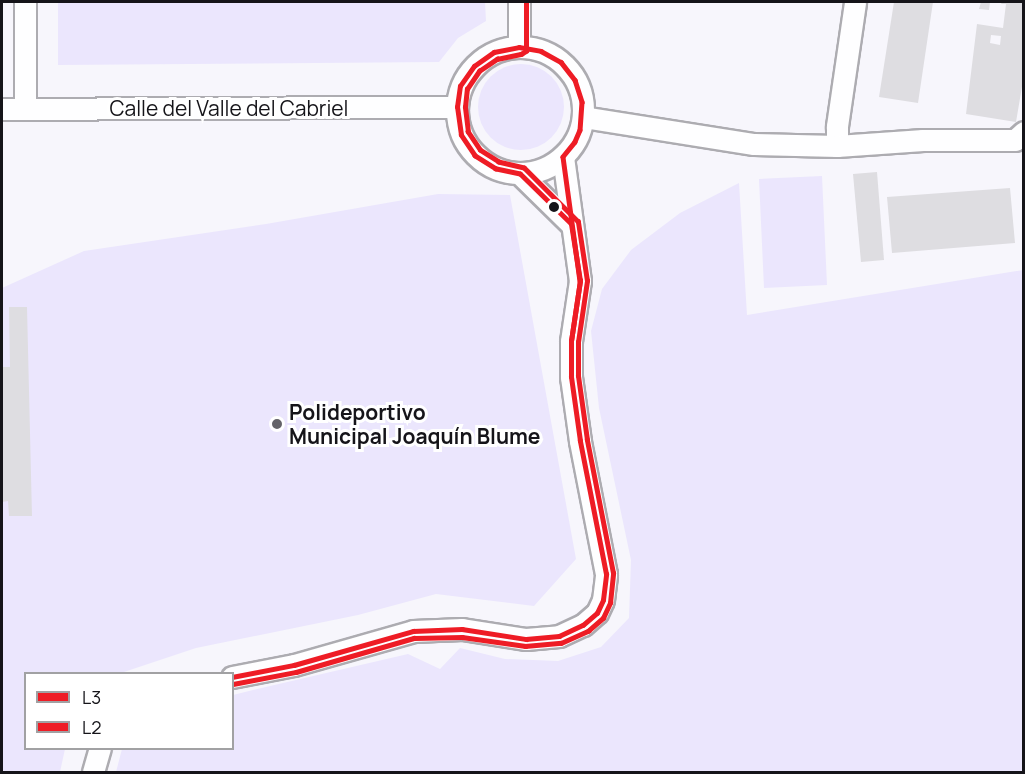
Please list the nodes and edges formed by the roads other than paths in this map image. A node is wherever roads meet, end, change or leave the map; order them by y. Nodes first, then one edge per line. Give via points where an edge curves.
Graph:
1 (25, 2) edge
2 (519, 2) edge
3 (855, 2) edge
4 (519, 46) junction
5 (457, 107) junction
6 (2, 109) edge
7 (25, 109) junction
8 (583, 117) junction
9 (1023, 132) edge
10 (837, 146) junction
11 (563, 157) junction
12 (520, 174) junction
13 (571, 224) junction
14 (234, 677) edge
15 (99, 750) edge
16 (93, 772) edge

1 - 7 street
2 - 4 street
3 - 10 street
4 - 5 street via 494,52 474,66 460,86
4 - 8 street via 541,51 561,62 575,80
5 - 7 street, Calle del Valle del Cabriel
5 - 12 street via 461,135 475,156 496,169
6 - 7 street, Calle del Valle del Cabriel
8 - 10 street via 754,144
8 - 11 street via 574,142
9 - 10 street via 1015,140 923,140
11 - 12 street via 543,170
11 - 13 street
12 - 13 street
13 - 14 street via 579,281 571,377 606,574 597,613 560,636 526,639 462,629 413,631 294,665
15 - 16 street

